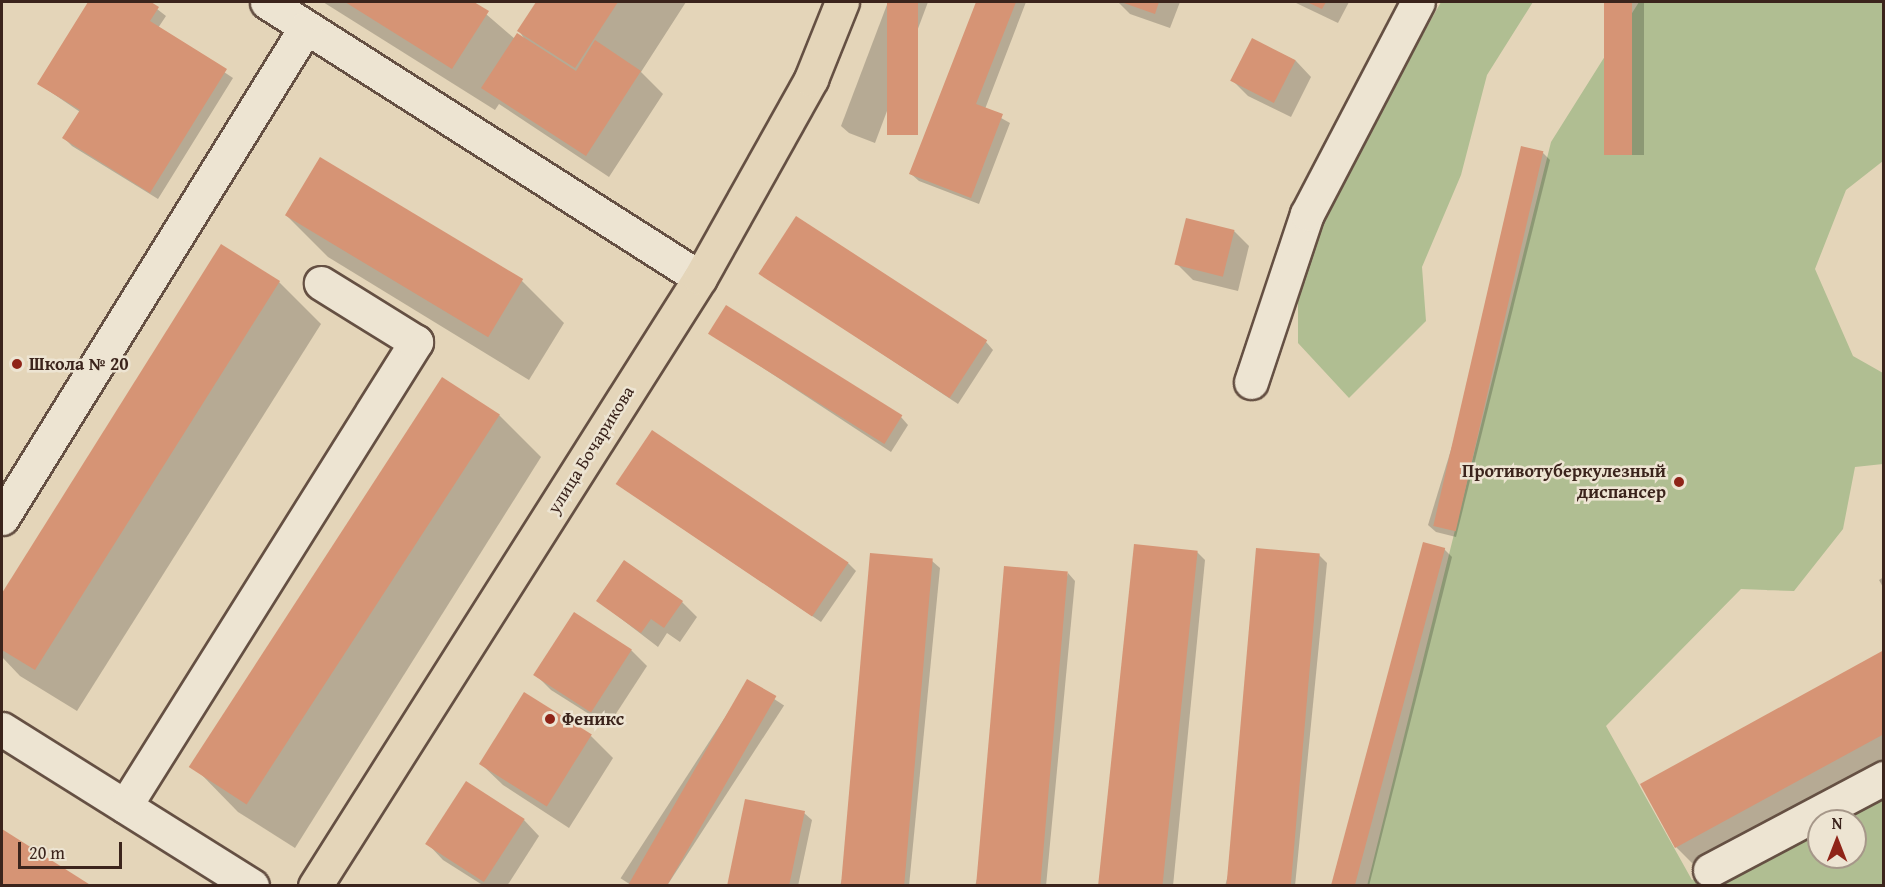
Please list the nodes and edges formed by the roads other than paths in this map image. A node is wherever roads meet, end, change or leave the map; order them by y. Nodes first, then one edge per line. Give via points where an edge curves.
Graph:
1 (267, 2) edge
2 (842, 2) edge
3 (1418, 2) edge
4 (306, 27) junction
5 (700, 278) junction
6 (321, 283) dead end
7 (1251, 382) dead end
8 (2, 518) edge
9 (2, 729) edge
10 (1884, 778) edge
11 (125, 806) junction
12 (1710, 870) dead end
13 (252, 885) edge
14 (315, 885) edge

1 - 4 lane
2 - 5 main road, улица Бочарикова via 811,79
3 - 7 lane via 1307,214
4 - 5 lane
4 - 8 lane
5 - 14 main road, улица Бочарикова
6 - 11 lane via 416,342
9 - 11 lane
10 - 12 lane
11 - 13 lane

